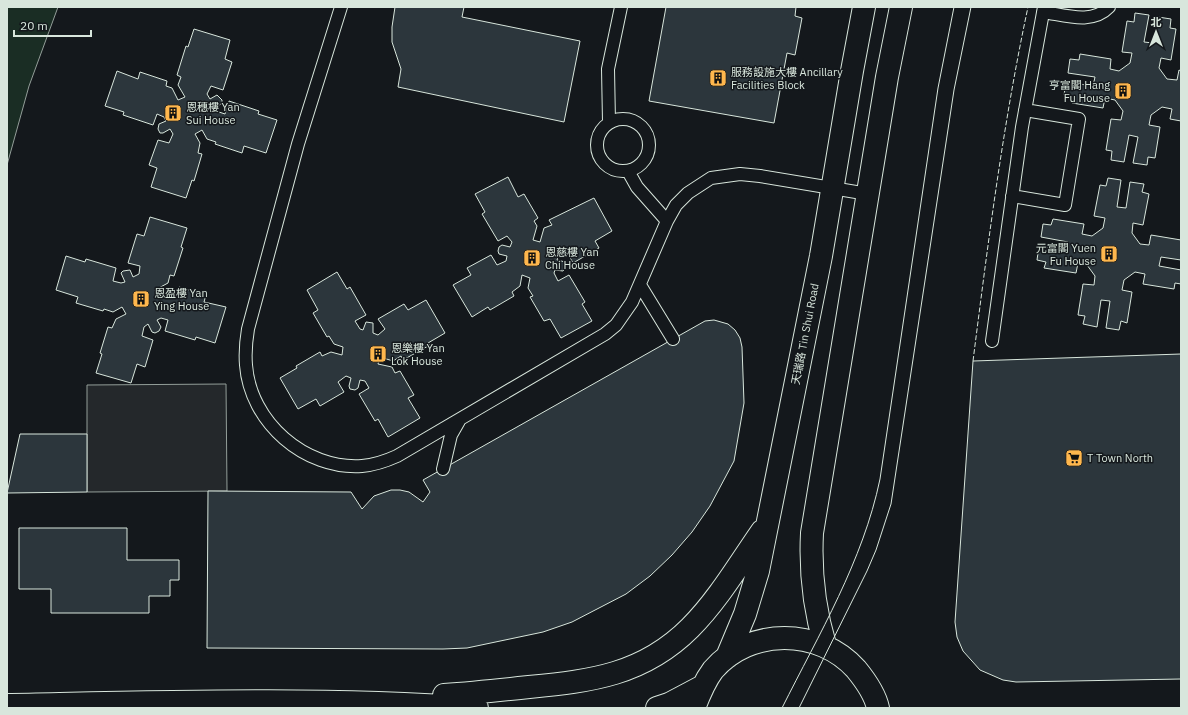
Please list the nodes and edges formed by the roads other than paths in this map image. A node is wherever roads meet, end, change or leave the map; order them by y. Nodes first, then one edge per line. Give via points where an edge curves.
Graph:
1 (341, 7) edge
2 (621, 7) edge
3 (864, 7) edge
4 (902, 7) edge
5 (1109, 7) edge
6 (1044, 9) edge
7 (1025, 110) junction
8 (608, 122) junction
9 (628, 171) junction
10 (832, 188) junction
11 (868, 194) junction
12 (1012, 196) junction
13 (667, 221) junction
14 (640, 285) junction
15 (673, 339) dead end
16 (992, 342) dead end
17 (460, 420) junction
18 (443, 469) dead end
19 (766, 526) junction
20 (825, 645) junction
21 (728, 657) junction
22 (703, 686) junction
23 (374, 702) junction
24 (7, 705) edge
25 (881, 706) edge
26 (476, 708) edge
27 (657, 708) edge
28 (694, 708) edge

1 - 17 lane via 298,144 248,329 245,347 250,385 256,403 266,420 279,434 308,454 343,465 361,466 385,461
2 - 8 lane via 608,69
3 - 10 main road, 天瑞路 Tin Shui Road
4 - 11 main road via 887,78
5 - 6 lane via 1093,18 1081,18
6 - 7 lane
7 - 12 lane
7 - 12 lane via 1079,119 1065,205
8 - 9 lane via 598,136 598,154 610,168
8 - 9 lane via 629,119 646,131 649,139 647,156 639,166
9 - 13 lane via 637,187
10 - 11 lane
10 - 13 lane via 760,176 723,175 711,178 688,193 676,205
10 - 19 main road, 天瑞路 Tin Shui Road via 821,256
11 - 20 main road via 812,533 812,579
12 - 16 lane
13 - 14 lane
14 - 15 lane
14 - 17 lane via 626,313 605,334
17 - 18 lane via 451,435
19 - 21 main road, 天瑞路 Tin Shui Road via 758,571
19 - 23 main road via 708,609 667,647 643,662 589,681
20 - 21 main road via 806,639 785,637 745,646
20 - 25 main road via 846,659 864,678
21 - 22 main road via 714,670
22 - 27 main road
22 - 28 main road
23 - 24 main road via 249,701
23 - 26 main road

